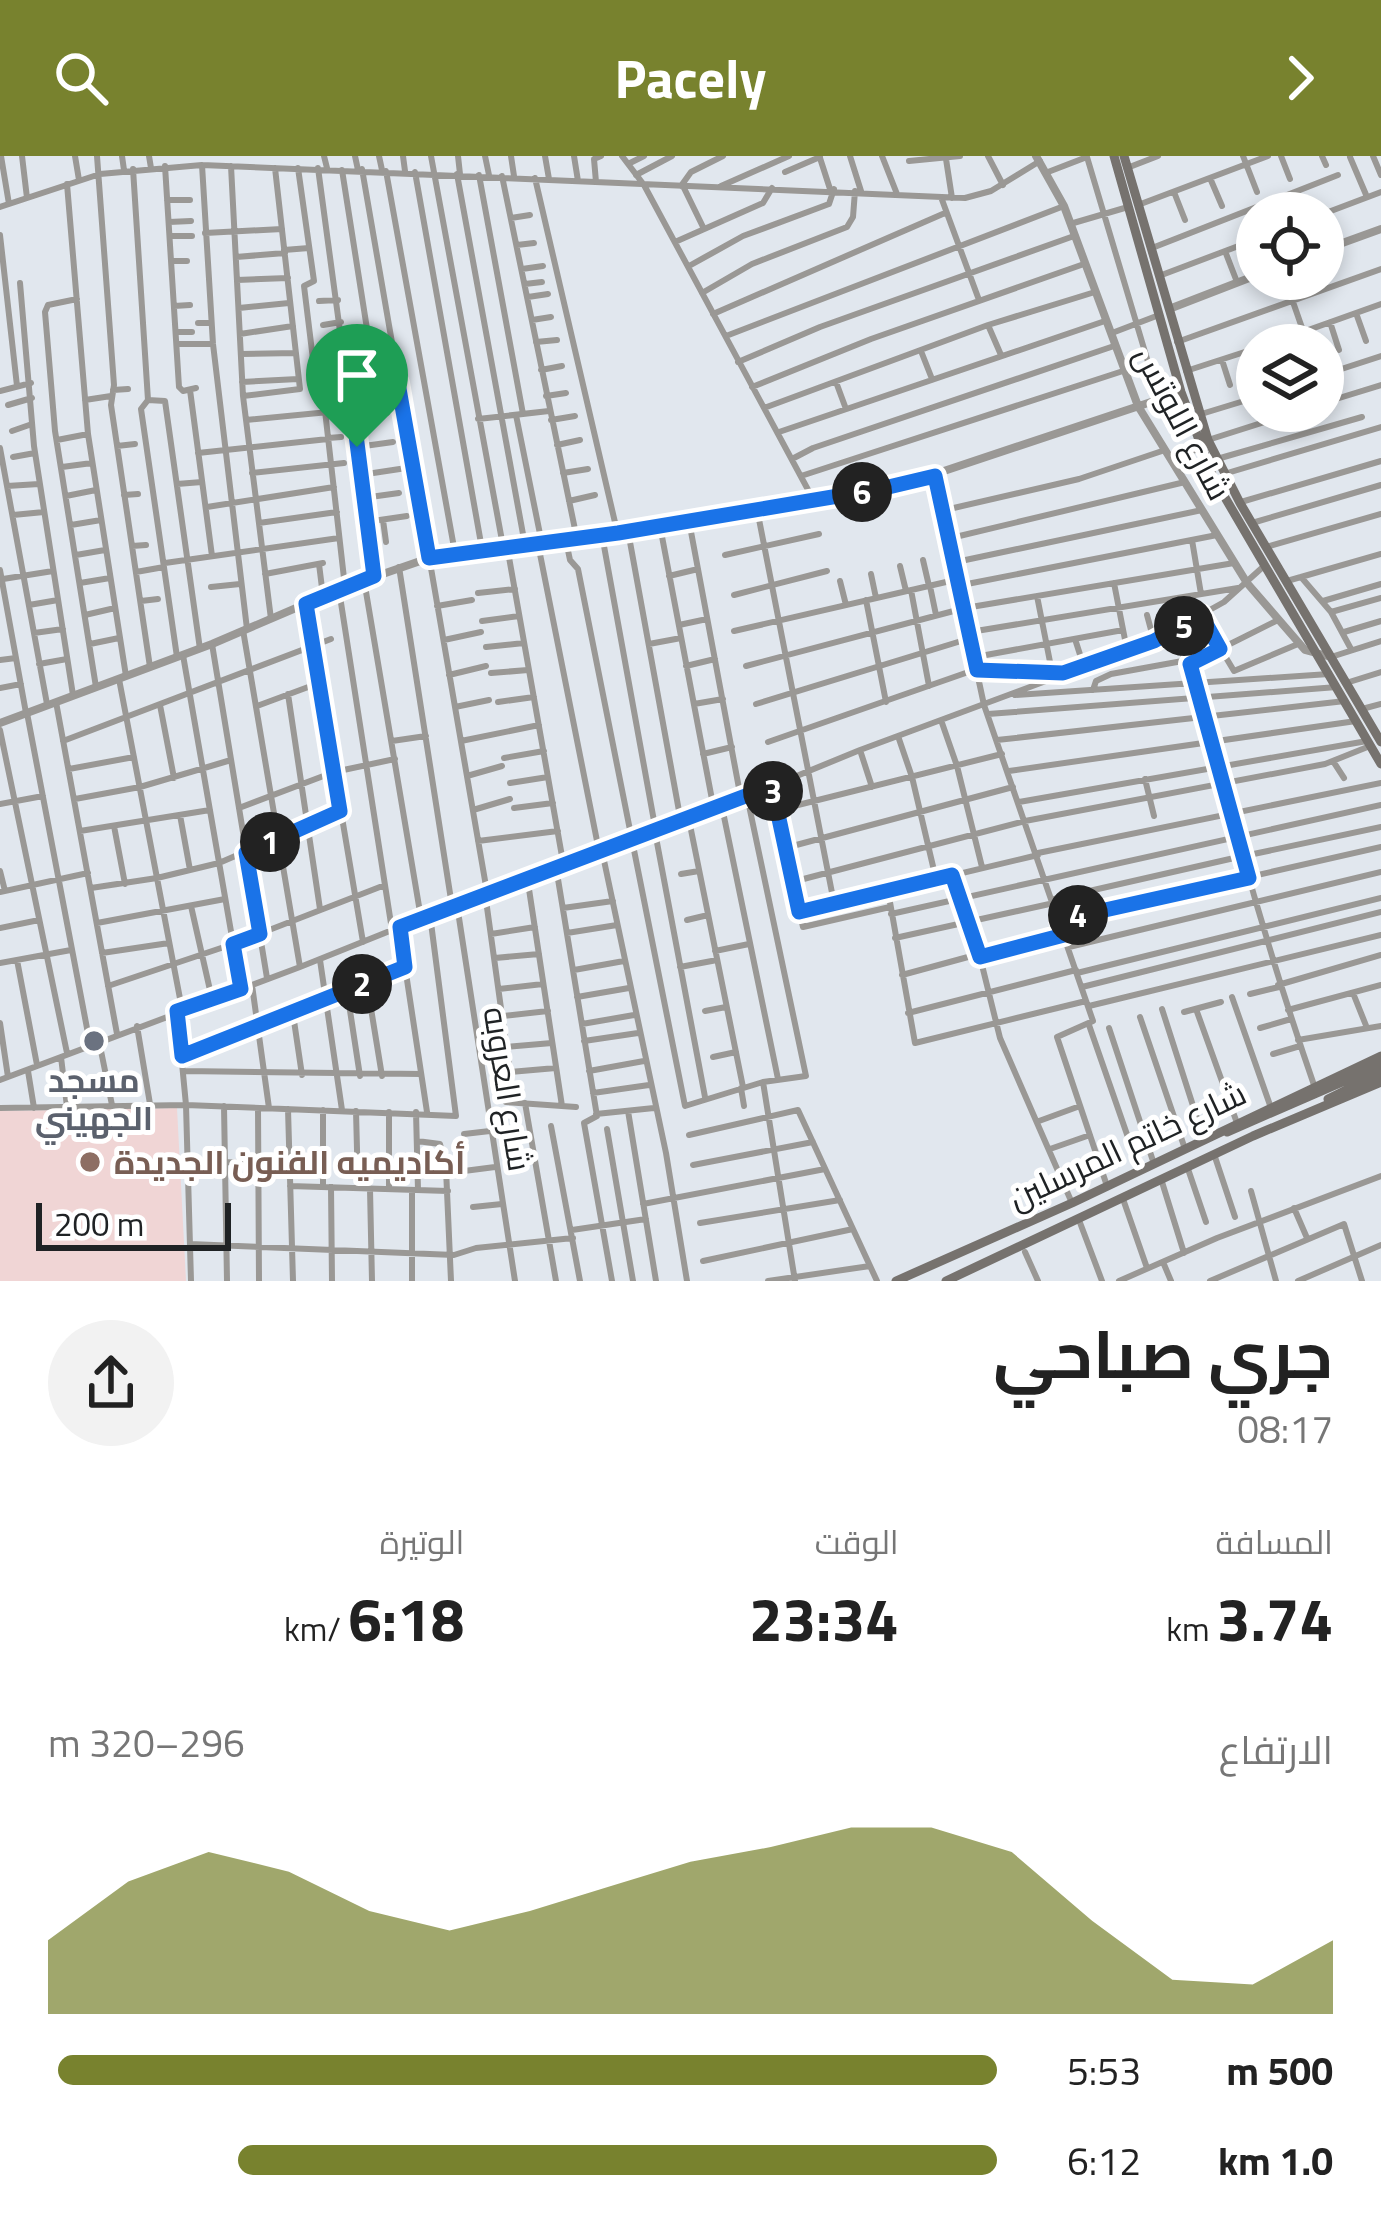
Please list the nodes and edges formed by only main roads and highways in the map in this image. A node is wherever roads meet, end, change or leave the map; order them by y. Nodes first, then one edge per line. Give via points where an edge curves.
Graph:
1 (1114, 156) edge
2 (1125, 162) edge
3 (1133, 206) junction
4 (1146, 250) junction
5 (1163, 312) junction
6 (1204, 444) junction
7 (1325, 657) junction
8 (1341, 685) junction
9 (1373, 743) edge
10 (1381, 764) edge
11 (1381, 1069) edge
12 (1217, 1133) junction
13 (930, 1265) junction
14 (931, 1279) edge
15 (951, 1280) edge
16 (896, 1281) edge
17 (907, 1281) edge

1 - 3 main road
2 - 3 main road
3 - 4 main road
4 - 5 main road
4 - 5 main road
5 - 6 main road
5 - 6 main road via 1181,392
6 - 7 main road
6 - 7 main road via 1222,495
7 - 8 main road
7 - 8 main road
8 - 9 main road
8 - 9 main road via 1362,709
9 - 10 main road
11 - 12 main road, شارع خاتم المرسلين via 1315,1088
11 - 12 main road
11 - 15 main road, شارع خاتم المرسلين
12 - 13 main road, شارع خاتم المرسلين
13 - 14 main road
13 - 16 main road, شارع خاتم المرسلين
16 - 17 main road

